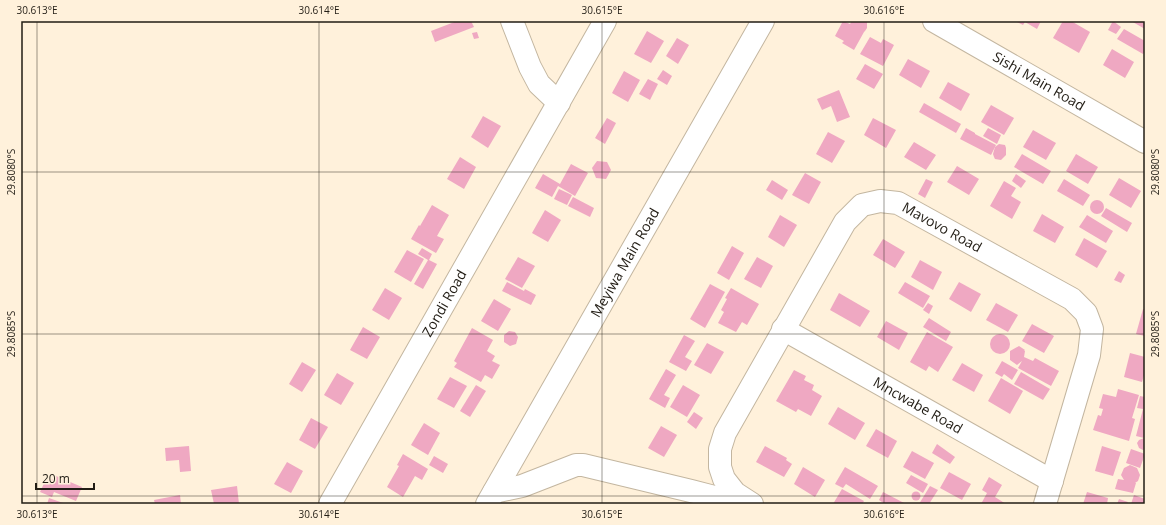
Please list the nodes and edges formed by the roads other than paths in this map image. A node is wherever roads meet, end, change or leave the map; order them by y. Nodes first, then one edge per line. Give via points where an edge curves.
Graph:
1 (512, 21) edge
2 (605, 21) edge
3 (763, 21) edge
4 (934, 21) edge
5 (955, 26) edge
6 (559, 103) junction
7 (1145, 142) edge
8 (783, 329) junction
9 (1052, 481) junction
10 (491, 498) edge
11 (330, 504) edge
12 (751, 504) edge
13 (1045, 504) edge

1 - 6 street via 539,84
2 - 6 street, Zondi Road
3 - 10 street, Meyiwa Main Road
4 - 5 street, Sishi Main Road
5 - 7 street, Sishi Main Road
6 - 11 street, Zondi Road
8 - 9 street, Mncwabe Road
8 - 9 street, Mavovo Road via 845,222 862,205 880,200 898,203 1072,299 1086,313 1092,329 1089,355
8 - 12 street, Mavovo Road via 725,433 720,449 720,467 724,479 734,493
9 - 13 street, Mavovo Road
10 - 12 street via 576,465 583,465

